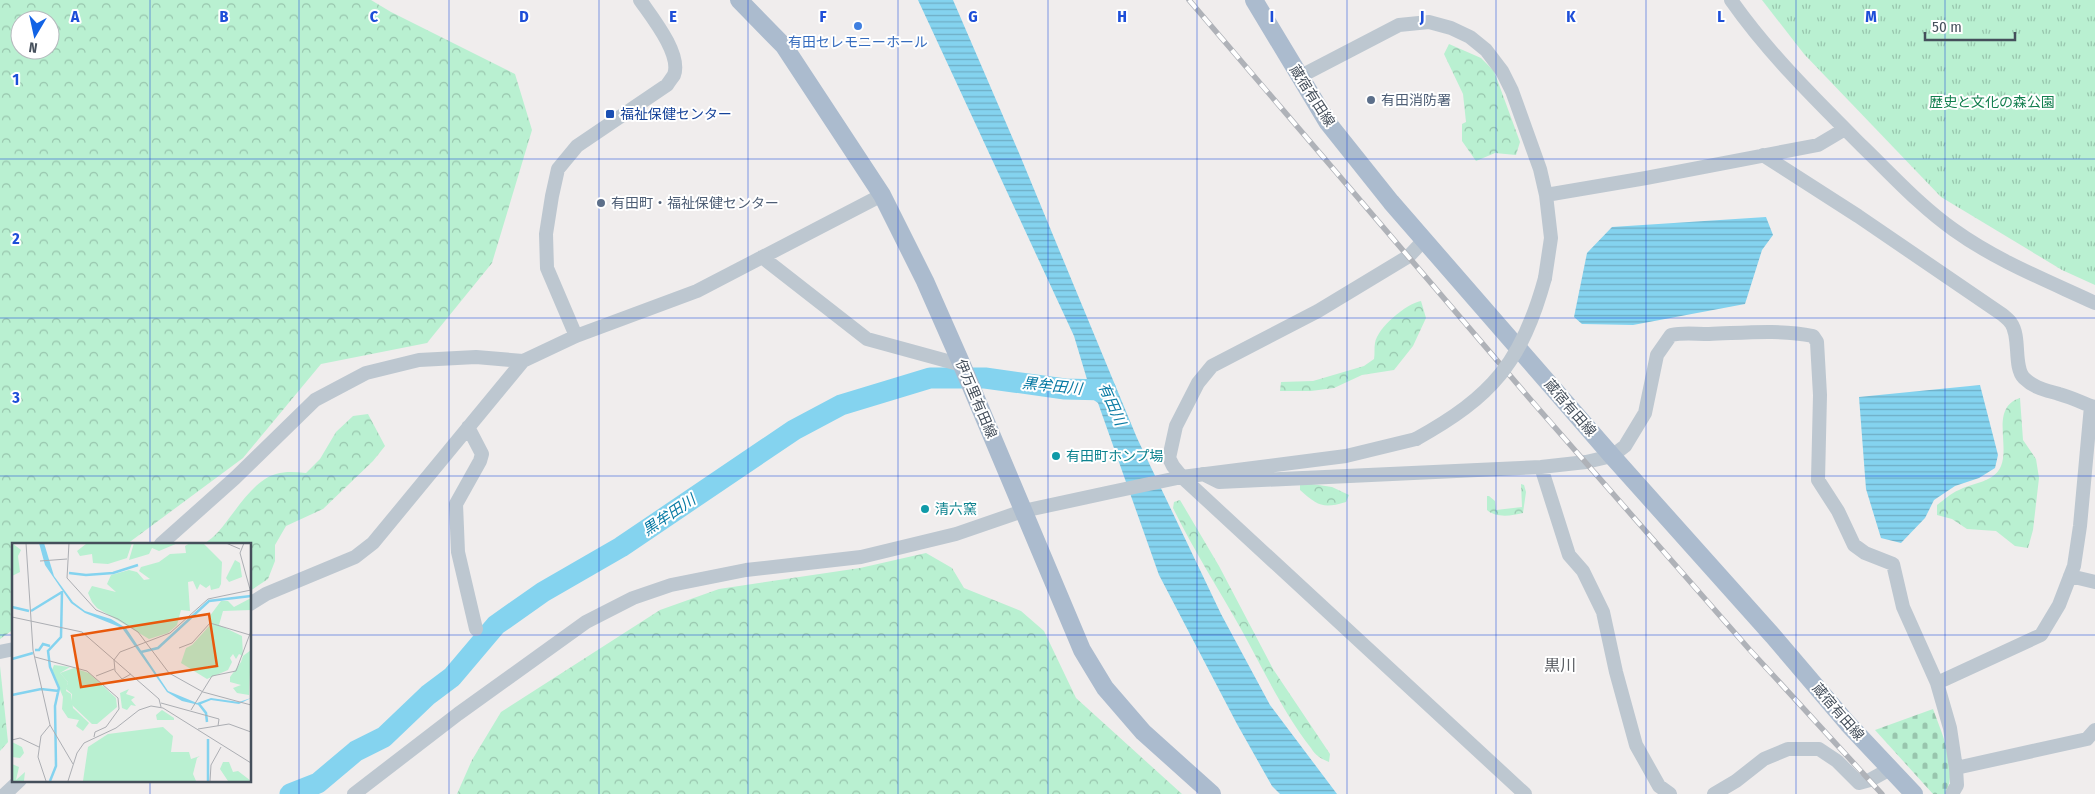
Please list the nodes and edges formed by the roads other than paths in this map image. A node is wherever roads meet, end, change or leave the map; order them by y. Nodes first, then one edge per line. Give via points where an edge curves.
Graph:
1 (640, 0) edge
2 (739, 0) edge
3 (1254, 0) edge
4 (1731, 0) edge
5 (1299, 77) junction
6 (1845, 129) junction
7 (1764, 155) junction
8 (1546, 195) junction
9 (882, 196) junction
10 (1424, 240) junction
11 (762, 257) junction
12 (2095, 303) edge
13 (576, 336) junction
14 (523, 361) junction
15 (962, 365) junction
16 (2093, 407) edge
17 (468, 427) junction
18 (1612, 456) junction
19 (1541, 467) junction
20 (1203, 474) junction
21 (1182, 477) junction
22 (1023, 511) junction
23 (162, 543) edge
24 (2070, 576) junction
25 (2095, 582) edge
26 (251, 603) edge
27 (476, 629) dead end
28 (1938, 683) junction
29 (2095, 730) edge
30 (1956, 768) junction
31 (1890, 769) junction
32 (18, 782) edge
33 (5, 794) edge
34 (354, 794) edge
35 (1212, 794) edge
36 (1525, 794) edge
37 (1670, 794) edge
38 (1714, 794) edge
39 (1914, 794) edge
40 (1952, 794) edge

1 - 13 street via 674,56 674,74 666,85 577,146 558,169 552,196 546,234 547,268
2 - 9 main road, 伊万里有田線 via 784,46
3 - 5 main road, 蔵宿有田線
4 - 6 street via 1772,53
5 - 8 street via 1399,25 1429,22 1464,34 1486,50 1502,71 1540,169
5 - 10 main road, 蔵宿有田線 via 1328,123
6 - 7 street via 1818,145
6 - 12 street via 1924,206 1954,230 1992,254
7 - 8 street
7 - 16 street via 2002,315 2011,323 2022,377 2043,390
8 - 20 street, bridge via 1551,238 1546,278 1537,308 1512,360 1472,404 1416,439 1346,456
9 - 11 street
9 - 15 main road, 伊万里有田線
10 - 18 main road, 蔵宿有田線
10 - 21 street via 1409,256 1318,311 1212,366 1198,383 1176,426 1170,458
11 - 13 street via 697,292
11 - 15 street via 867,339
13 - 14 street
14 - 17 street
14 - 23 street via 476,357 419,360 366,373 315,400
15 - 22 main road, 伊万里有田線
16 - 24 street via 2080,526
17 - 26 street via 373,543 355,557
17 - 27 street via 482,454 456,504 457,542
18 - 19 street
18 - 28 street via 1625,446 1645,413 1657,356 1671,336 1682,332 1790,332 1813,336 1820,395 1818,480 1854,545 1893,564 1903,607
18 - 31 main road, 蔵宿有田線
19 - 20 street via 1219,482
19 - 37 street via 1569,555 1583,570 1603,612 1636,745 1660,786
20 - 21 street
21 - 22 street
21 - 36 street
22 - 34 street via 956,534 862,556 746,570 671,585 633,598 586,622
22 - 35 main road, 伊万里有田線 via 1082,650 1105,688 1143,732
24 - 25 street
24 - 28 street via 2059,605 2041,635
28 - 30 street
29 - 30 street via 2087,739
30 - 40 street via 1957,784
31 - 38 street via 1859,783 1837,761 1819,749 1788,749 1764,759
31 - 39 main road, 蔵宿有田線
32 - 33 street

